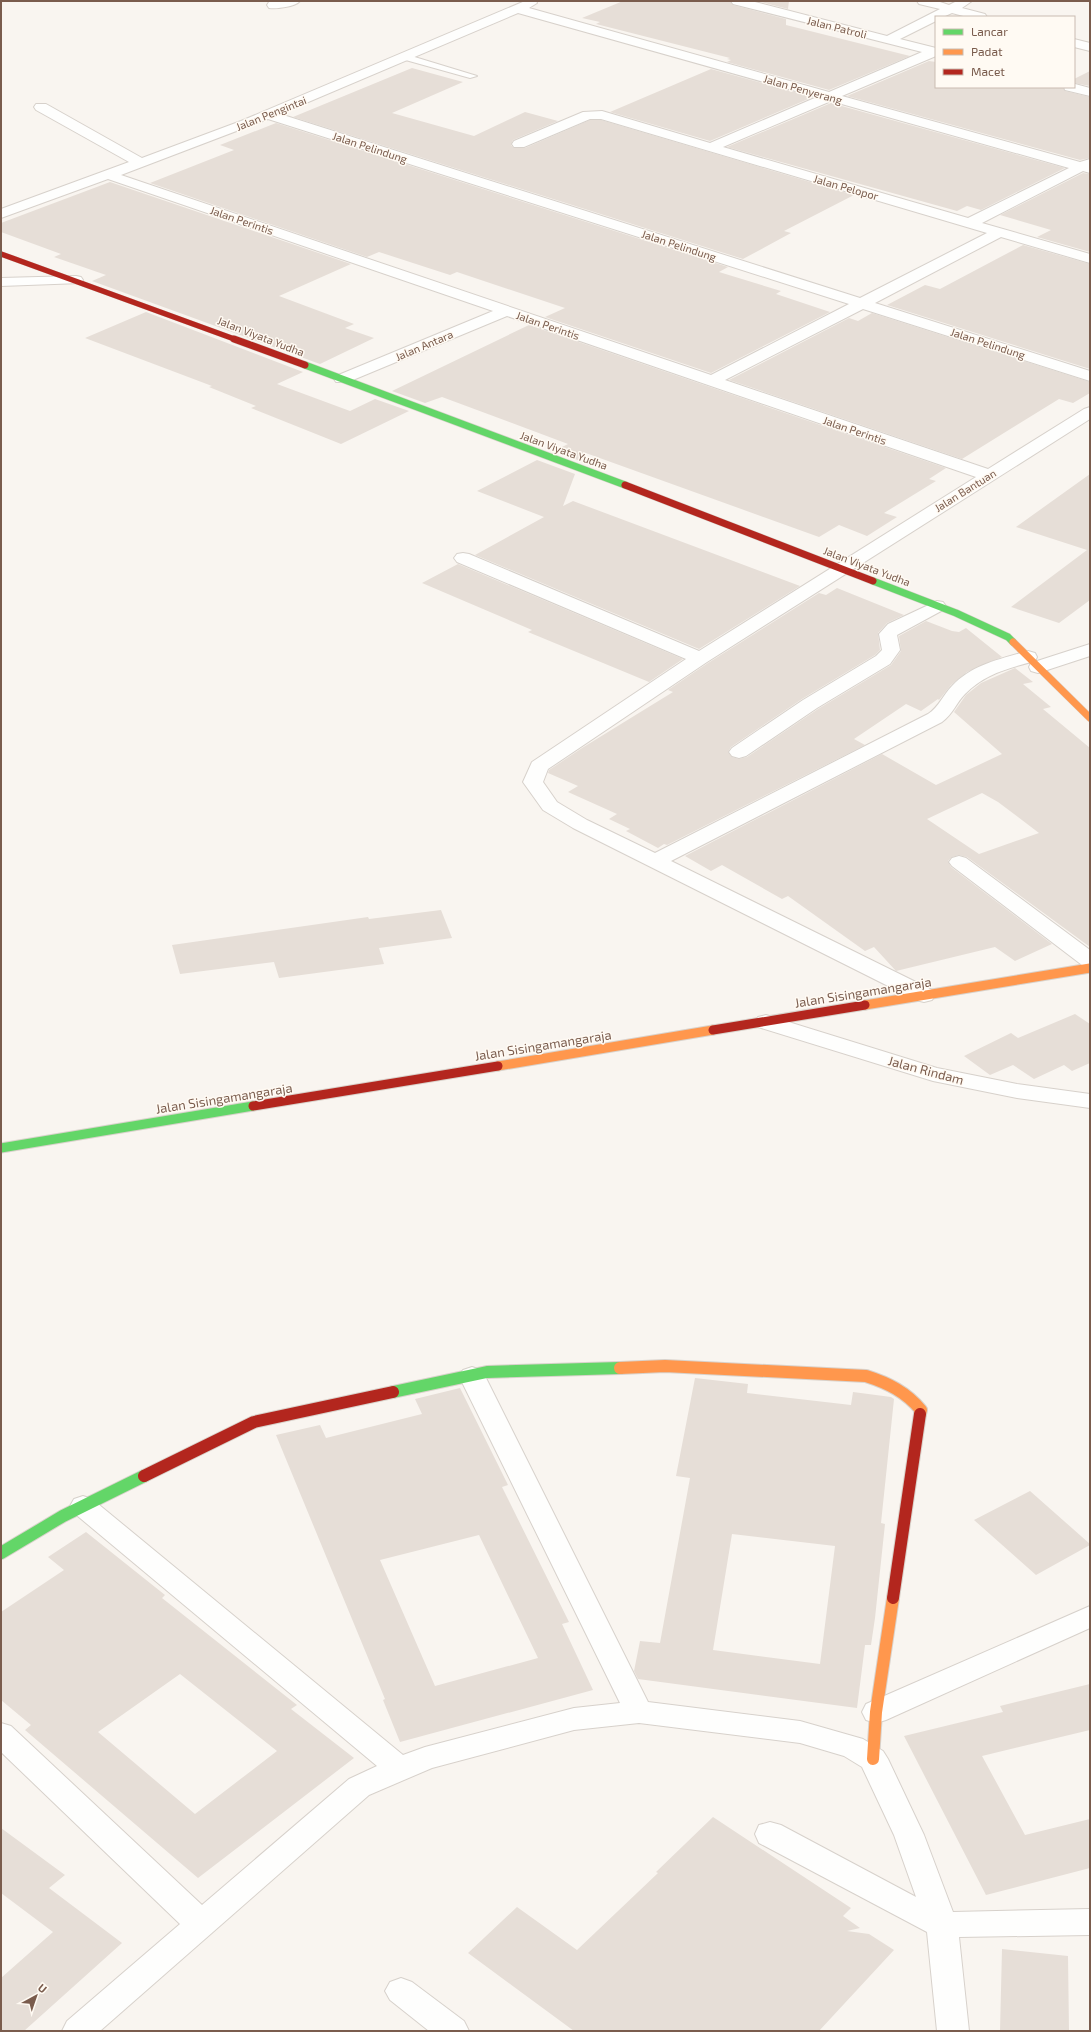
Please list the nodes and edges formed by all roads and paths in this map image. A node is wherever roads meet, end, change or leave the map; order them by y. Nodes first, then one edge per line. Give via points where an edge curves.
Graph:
1 (294, 1) edge
2 (536, 1) edge
3 (737, 1) edge
4 (922, 1) edge
5 (966, 1) edge
6 (273, 5) dead end
7 (949, 8) junction
8 (517, 9) junction
9 (977, 16) edge
10 (888, 40) junction
11 (1075, 43) edge
12 (1090, 47) edge
13 (935, 52) edge
14 (405, 57) junction
15 (473, 76) dead end
16 (1074, 88) edge
17 (1090, 92) edge
18 (830, 96) junction
19 (41, 107) dead end
20 (268, 115) junction
21 (519, 144) dead end
22 (711, 147) junction
23 (141, 162) junction
24 (1087, 166) edge
25 (108, 175) junction
26 (1, 214) edge
27 (970, 223) junction
28 (1000, 232) junction
29 (1, 254) edge
30 (1090, 259) edge
31 (76, 280) junction
32 (1, 282) edge
33 (862, 303) junction
34 (507, 311) junction
35 (1090, 376) edge
36 (342, 379) junction
37 (712, 381) junction
38 (1090, 412) edge
39 (988, 476) junction
40 (463, 558) dead end
41 (841, 568) junction
42 (937, 606) junction
43 (1090, 650) edge
44 (700, 658) junction
45 (1033, 662) junction
46 (1090, 718) edge
47 (739, 752) dead end
48 (654, 862) junction
49 (959, 862) dead end
50 (1090, 960) edge
51 (1090, 968) edge
52 (924, 995) junction
53 (766, 1022) junction
54 (1090, 1101) edge
55 (1, 1148) edge
56 (472, 1376) junction
57 (83, 1506) junction
58 (1, 1553) edge
59 (1090, 1616) edge
60 (639, 1712) junction
61 (876, 1712) junction
62 (1, 1734) edge
63 (873, 1759) junction
64 (400, 1769) junction
65 (770, 1834) dead end
66 (1090, 1922) edge
67 (201, 1924) junction
68 (942, 1925) junction
69 (401, 1991) dead end
70 (78, 2031) edge
71 (453, 2031) edge
72 (953, 2031) edge

1 - 6 street
2 - 8 street, Jalan Pengintai
3 - 10 street, Jalan Patroli
4 - 7 street
5 - 7 street
7 - 9 street
7 - 10 street
8 - 14 street, Jalan Pengintai
8 - 18 street, Jalan Penyerang
10 - 13 street, Jalan Patroli
11 - 12 street
13 - 18 street
14 - 15 lane
14 - 20 street, Jalan Pengintai
16 - 17 street
18 - 22 street
18 - 24 street, Jalan Penyerang
19 - 23 street
20 - 23 street, Jalan Pengintai
20 - 33 street, Jalan Pelindung
21 - 22 street, Jalan Pelopor via 588,115 602,115
22 - 27 street, Jalan Pelopor
23 - 25 street, Jalan Pengintai
24 - 27 street
25 - 26 street, Jalan Pengintai
25 - 34 street, Jalan Perintis
27 - 28 street, Jalan Pelopor
28 - 30 street, Jalan Pelopor
28 - 33 street
29 - 31 main road, Jalan Viyata Yudha
31 - 32 street
31 - 36 main road, Jalan Viyata Yudha
33 - 35 street, Jalan Pelindung
33 - 37 street
34 - 36 street, Jalan Antara
34 - 37 street, Jalan Perintis
36 - 41 main road, Jalan Viyata Yudha
37 - 39 street, Jalan Perintis
38 - 39 street, Jalan Bantuan
39 - 41 street, Jalan Bantuan
40 - 44 street
41 - 42 main road, Jalan Viyata Yudha
41 - 44 street, Jalan Bantuan
42 - 45 main road, Jalan Viyata Yudha via 1008,637
42 - 47 street via 894,628 888,634 892,650 883,660 810,704
43 - 45 street
44 - 48 street, Jalan Bantuan via 539,766 533,782 550,806
45 - 46 main road, Jalan Viyata Yudha
45 - 48 street via 976,674 957,691 946,711 935,718
48 - 52 street
49 - 50 street
51 - 52 main road, Jalan Sisingamangaraja
52 - 53 main road, Jalan Sisingamangaraja
53 - 54 street, Jalan Rindam via 933,1074 1017,1091
53 - 55 main road, Jalan Sisingamangaraja
56 - 57 main road via 254,1422
56 - 60 street
56 - 61 main road via 487,1372 665,1366 866,1376 893,1384 911,1395 921,1410
57 - 58 main road
57 - 64 street
59 - 61 street
60 - 63 street via 800,1732 853,1747
60 - 64 street via 574,1719 425,1758
61 - 63 main road
62 - 67 street
63 - 68 street via 909,1835
64 - 67 street via 359,1787
65 - 68 street
66 - 68 street
67 - 70 street
68 - 72 street
69 - 71 street

